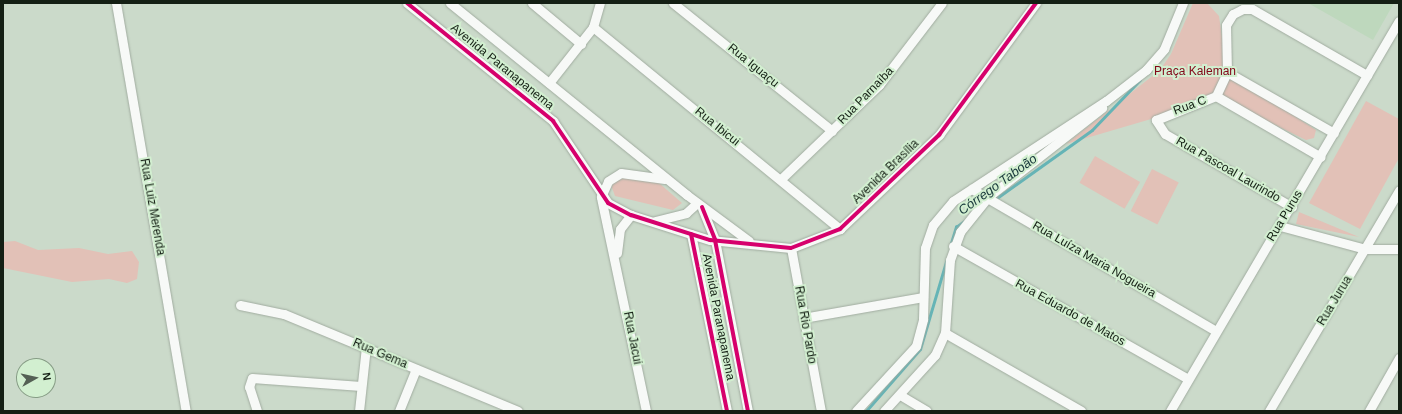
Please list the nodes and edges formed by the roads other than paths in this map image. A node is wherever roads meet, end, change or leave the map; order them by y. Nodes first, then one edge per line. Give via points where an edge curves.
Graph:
1 (116, 3) edge
2 (450, 3) edge
3 (532, 3) edge
4 (600, 3) edge
5 (673, 3) edge
6 (942, 3) edge
7 (1036, 3) edge
8 (1183, 3) edge
9 (410, 6) edge
10 (1399, 21) edge
11 (593, 27) junction
12 (581, 44) junction
13 (1227, 72) junction
14 (1368, 75) junction
15 (549, 84) junction
16 (1216, 96) junction
17 (1106, 101) junction
18 (832, 131) junction
19 (1334, 133) junction
20 (1165, 134) joint
21 (1321, 157) junction
22 (781, 179) junction
23 (668, 180) junction
24 (972, 189) junction
25 (1399, 190) edge
26 (601, 197) junction
27 (988, 198) junction
28 (699, 205) junction
29 (1292, 207) junction
30 (631, 215) junction
31 (654, 221) junction
32 (1280, 226) junction
33 (840, 229) junction
34 (691, 234) junction
35 (714, 240) junction
36 (749, 241) junction
37 (953, 246) junction
38 (791, 248) junction
39 (1399, 248) edge
40 (1366, 249) junction
41 (618, 266) junction
42 (923, 297) junction
43 (240, 305) dead end
44 (803, 318) junction
45 (1216, 330) junction
46 (945, 333) junction
47 (366, 347) junction
48 (1399, 358) edge
49 (416, 369) junction
50 (1188, 379) junction
51 (361, 386) junction
52 (900, 395) junction
53 (820, 407) edge
54 (186, 411) edge
55 (257, 411) edge
56 (359, 411) edge
57 (399, 411) edge
58 (518, 411) edge
59 (646, 411) edge
60 (727, 411) edge
61 (748, 411) edge
62 (856, 411) edge
63 (884, 411) edge
64 (927, 411) edge
65 (1081, 411) edge
66 (1170, 411) edge
67 (1269, 411) edge
68 (1369, 411) edge

1 - 54 street, Rua Luiz Merenda
2 - 15 street, Avenida Paranapanema
3 - 12 street
4 - 11 street
5 - 18 street, Rua Iguaçu
6 - 18 street, Rua Parnaíba via 880,85
7 - 33 street, Avenida Brasília via 939,135
8 - 17 street via 1164,49 1146,70
9 - 26 street, Avenida Paranapanema via 554,121
10 - 14 street, Rua Purus
11 - 12 street
11 - 22 street, Rua Ibicui
12 - 15 street
13 - 14 street, Rua C via 1226,25 1232,14 1252,9
13 - 16 street, Rua C
13 - 19 street
14 - 19 street, Rua Purus
15 - 23 street, Avenida Paranapanema
16 - 20 street, Rua C via 1156,120
16 - 21 street
17 - 24 street
17 - 27 street via 1105,106
18 - 22 street, Rua Parnaíba
19 - 21 street, Rua Purus
20 - 29 street, Rua Pascoal Laurindo
21 - 29 street, Rua Purus
22 - 33 street, Rua Ibicui
23 - 26 street via 621,173 608,181
23 - 28 street, Avenida Paranapanema
24 - 27 street, Rua Luíza Maria Nogueira
24 - 42 street via 953,201 933,225 925,248
25 - 40 street, Rua Jurua
26 - 30 street, Avenida Paranapanema
26 - 41 street, Rua Jacui
27 - 37 street
27 - 45 street, Rua Luíza Maria Nogueira
28 - 31 street via 686,213
28 - 35 street, Avenida Paranapanema
28 - 36 street
29 - 32 street, Rua Purus
30 - 31 street, Avenida Paranapanema
30 - 41 street, Rua Jacui via 618,237
31 - 34 street, Avenida Paranapanema
32 - 40 street
32 - 45 street, Rua Purus
33 - 38 street, Avenida Brasília
34 - 35 street
34 - 60 street, Avenida Paranapanema
35 - 36 street
35 - 61 street, Avenida Paranapanema
36 - 38 street
37 - 46 street
37 - 50 street, Rua Eduardo de Matos
38 - 44 street, Rua Rio Pardo
39 - 40 street
40 - 67 street, Rua Jurua
41 - 59 street, Rua Jacui
42 - 44 street
42 - 62 street via 922,330 916,346
43 - 47 street, Rua Gema via 278,312
44 - 53 street, Rua Rio Pardo
45 - 50 street, Rua Purus
46 - 52 street via 935,355
46 - 65 street
47 - 49 street, Rua Gema
47 - 51 street
48 - 68 street
49 - 57 street
49 - 58 street, Rua Gema
50 - 66 street, Rua Purus
51 - 55 street via 252,378 249,387
51 - 56 street
52 - 63 street
52 - 64 street

